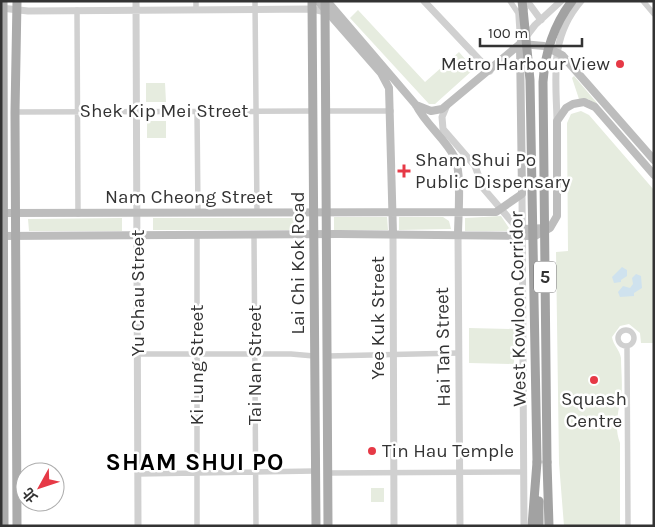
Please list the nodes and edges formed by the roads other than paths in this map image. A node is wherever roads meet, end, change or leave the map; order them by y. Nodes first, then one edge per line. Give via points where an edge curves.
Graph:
1 (136, 1) edge
2 (196, 1) edge
3 (255, 1) edge
4 (318, 1) edge
5 (326, 1) edge
6 (424, 1) edge
7 (510, 1) edge
8 (522, 1) edge
9 (527, 1) edge
10 (561, 1) edge
11 (572, 1) edge
12 (580, 1) edge
13 (643, 1) edge
14 (654, 3) edge
15 (16, 5) edge
16 (312, 5) edge
17 (2, 6) edge
18 (648, 8) junction
19 (76, 10) junction
20 (136, 10) junction
21 (196, 10) junction
22 (255, 10) junction
23 (326, 12) junction
24 (654, 14) edge
25 (541, 20) junction
26 (520, 44) junction
27 (556, 51) junction
28 (490, 71) junction
29 (416, 105) junction
30 (447, 105) junction
31 (197, 111) junction
32 (256, 111) junction
33 (313, 111) junction
34 (327, 111) junction
35 (391, 111) junction
36 (2, 112) edge
37 (15, 112) junction
38 (77, 112) junction
39 (137, 112) junction
40 (557, 122) junction
41 (654, 160) edge
42 (654, 175) edge
43 (522, 194) junction
44 (502, 209) junction
45 (393, 212) junction
46 (2, 213) edge
47 (198, 213) junction
48 (256, 213) junction
49 (314, 213) junction
50 (328, 213) junction
51 (458, 213) junction
52 (16, 214) junction
53 (78, 214) junction
54 (138, 214) junction
55 (522, 233) junction
56 (197, 234) junction
57 (254, 234) junction
58 (327, 234) junction
59 (393, 234) junction
60 (138, 235) junction
61 (313, 235) junction
62 (458, 235) junction
63 (2, 236) edge
64 (16, 236) junction
65 (627, 347) dead end
66 (394, 353) junction
67 (459, 353) junction
68 (138, 354) junction
69 (197, 354) junction
70 (255, 354) junction
71 (314, 356) junction
72 (328, 356) junction
73 (537, 462) junction
74 (315, 471) junction
75 (256, 472) junction
76 (460, 472) junction
77 (524, 472) junction
78 (197, 473) junction
79 (328, 473) junction
80 (394, 473) junction
81 (138, 474) junction
82 (4, 526) edge
83 (17, 526) edge
84 (138, 526) edge
85 (197, 526) edge
86 (256, 526) edge
87 (316, 526) edge
88 (328, 526) edge
89 (394, 526) edge
90 (460, 526) edge
91 (524, 526) edge
92 (532, 526) edge
93 (539, 526) edge
94 (549, 526) edge
95 (628, 526) edge

1 - 20 street, Yu Chau Street
2 - 21 street
3 - 22 street
4 - 23 main road, Yee Kuk Street
5 - 23 main road, Lai Chi Kok Road
5 - 29 main road
6 - 28 street
7 - 26 street via 518,13
8 - 73 highway, West Kowloon Corridor / 5, bridge via 530,80
9 - 25 street
10 - 25 street
11 - 94 highway, West Kowloon Corridor / 5, bridge via 550,40 543,92
12 - 27 street via 561,31
13 - 18 street
14 - 18 street
15 - 17 street
15 - 19 street via 28,11
15 - 37 main road
16 - 22 street
16 - 23 street
16 - 33 main road, Lai Chi Kok Road
17 - 36 main road
18 - 24 street
19 - 20 street
19 - 38 street
20 - 21 street
20 - 39 street, Yu Chau Street
21 - 22 street
22 - 32 street
23 - 34 main road, Lai Chi Kok Road
23 - 35 main road, Yee Kuk Street via 384,77 391,92
25 - 26 street
26 - 27 main road via 536,44
26 - 28 main road
26 - 43 main road
27 - 40 street
27 - 41 main road
28 - 30 main road
29 - 30 main road via 434,112
29 - 51 main road, Hai Tan Street via 422,118 454,157
30 - 44 street via 442,117 443,130 475,166 483,188
31 - 32 street, Shek Kip Mei Street
31 - 39 street, Shek Kip Mei Street
31 - 47 street
32 - 33 street, Shek Kip Mei Street
32 - 48 street
33 - 49 main road, Lai Chi Kok Road
34 - 35 street
34 - 50 main road, Lai Chi Kok Road
35 - 45 main road, Yee Kuk Street
36 - 46 main road
37 - 38 street, Shek Kip Mei Street
37 - 52 main road
38 - 39 street, Shek Kip Mei Street
38 - 53 street
39 - 54 street, Yu Chau Street
40 - 42 main road via 572,104 590,104
40 - 55 main road, Nam Cheong Street via 557,216 550,228
43 - 44 main road, Nam Cheong Street
43 - 55 street
44 - 51 main road, Nam Cheong Street via 488,213
44 - 55 street
45 - 50 main road, Nam Cheong Street
45 - 51 main road, Nam Cheong Street
45 - 59 main road, Yee Kuk Street
46 - 52 main road, Nam Cheong Street
46 - 63 main road
47 - 48 main road, Nam Cheong Street
47 - 54 main road, Nam Cheong Street
48 - 49 main road, Nam Cheong Street
49 - 50 main road, Nam Cheong Street
49 - 61 main road, Lai Chi Kok Road
50 - 58 main road, Lai Chi Kok Road
51 - 62 main road, Hai Tan Street
52 - 53 main road, Nam Cheong Street
52 - 64 main road
53 - 54 main road, Nam Cheong Street
54 - 60 street, Yu Chau Street
55 - 62 main road, Nam Cheong Street
55 - 77 street
56 - 57 main road, Nam Cheong Street
56 - 60 main road, Nam Cheong Street
56 - 69 street, Ki Lung Street
57 - 61 main road, Nam Cheong Street
57 - 70 street, Tai Nan Street
58 - 59 main road, Nam Cheong Street
58 - 61 main road, Nam Cheong Street
58 - 72 main road, Lai Chi Kok Road
59 - 62 main road, Nam Cheong Street
59 - 66 street, Yee Kuk Street
60 - 64 main road, Nam Cheong Street
60 - 68 street, Yu Chau Street
61 - 71 main road, Lai Chi Kok Road
62 - 67 street, Hai Tan Street
63 - 64 main road, Nam Cheong Street
63 - 82 main road
64 - 83 main road
65 - 95 street
66 - 67 street
66 - 72 street
66 - 80 street, Yee Kuk Street
67 - 76 street, Hai Tan Street
68 - 69 street
68 - 81 street, Yu Chau Street
69 - 70 street
69 - 78 street, Ki Lung Street
70 - 71 street
70 - 75 street, Tai Nan Street
71 - 74 main road, Lai Chi Kok Road
72 - 79 main road, Lai Chi Kok Road
73 - 92 highway
73 - 93 highway, West Kowloon Corridor / 5
74 - 75 street
74 - 87 main road, Lai Chi Kok Road
75 - 78 street
75 - 86 street, Tai Nan Street
76 - 77 street
76 - 80 street
76 - 90 street, Hai Tan Street
77 - 91 street
78 - 81 street
78 - 85 street, Ki Lung Street
79 - 80 street
79 - 88 main road, Lai Chi Kok Road
80 - 89 street, Yee Kuk Street
81 - 84 street, Yu Chau Street

